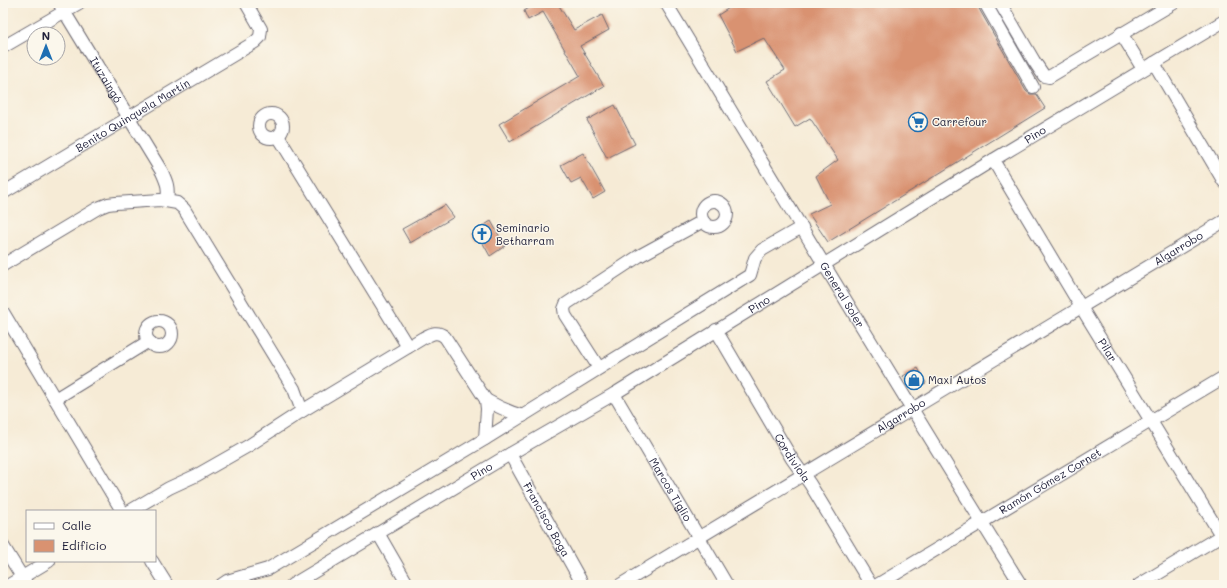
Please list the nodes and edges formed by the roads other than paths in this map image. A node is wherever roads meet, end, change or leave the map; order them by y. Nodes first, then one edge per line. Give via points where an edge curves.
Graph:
1 (79, 3) edge
2 (246, 3) edge
3 (666, 3) edge
4 (985, 3) edge
5 (1000, 3) edge
6 (1174, 3) edge
7 (62, 8) edge
8 (1224, 21) edge
9 (1121, 33) junction
10 (3, 48) edge
11 (1154, 63) junction
12 (1143, 69) junction
13 (1033, 87) dead end
14 (129, 118) junction
15 (278, 136) dead end
16 (993, 160) junction
17 (1224, 182) edge
18 (3, 193) edge
19 (167, 200) junction
20 (703, 221) dead end
21 (1224, 221) edge
22 (802, 227) junction
23 (825, 264) junction
24 (3, 265) edge
25 (1081, 307) junction
26 (3, 312) edge
27 (716, 330) junction
28 (149, 341) dead end
29 (408, 347) junction
30 (599, 368) junction
31 (1224, 377) edge
32 (614, 394) junction
33 (55, 399) junction
34 (486, 400) junction
35 (912, 410) junction
36 (302, 411) junction
37 (523, 416) junction
38 (1152, 421) junction
39 (485, 439) junction
40 (510, 454) junction
41 (802, 474) junction
42 (121, 510) edge
43 (132, 510) edge
44 (982, 523) junction
45 (378, 534) junction
46 (699, 537) junction
47 (1223, 537) edge
48 (3, 546) edge
49 (47, 562) edge
50 (153, 562) edge
51 (25, 581) edge
52 (9, 585) edge
53 (167, 585) edge
54 (221, 585) edge
55 (292, 585) edge
56 (408, 585) edge
57 (583, 585) edge
58 (620, 585) edge
59 (727, 585) edge
60 (871, 585) edge
61 (877, 585) edge
62 (1021, 585) edge
63 (1139, 585) edge

1 - 7 street
2 - 14 street, Benito Quinquela Martín via 261,29 260,37 255,42
3 - 22 street, General Soler
4 - 13 street
5 - 9 street via 1044,76 1049,77
6 - 9 street
7 - 10 street
7 - 14 street, Ituzaingó
8 - 11 street, Pino
9 - 12 street
11 - 12 street, Pino
11 - 17 street
12 - 16 street, Pino
14 - 18 street, Benito Quinquela Martín
14 - 19 street, Ituzaingó via 167,182
15 - 29 street
16 - 23 street, Pino
16 - 25 street, Pilar
19 - 24 street via 108,204
19 - 36 street via 177,203 184,209 294,389
20 - 30 street via 639,256 566,304 565,314
21 - 25 street, Algarrobo
22 - 23 street, General Soler
22 - 30 street via 762,250 755,258 750,275
23 - 27 street, Pino
23 - 35 street, General Soler
25 - 35 street, Algarrobo
25 - 38 street, Pilar
26 - 33 street
27 - 32 street, Pino
27 - 41 street, Cordiviola
28 - 33 street
29 - 34 street via 435,333 442,334
29 - 36 street
30 - 37 street
31 - 38 street, Ramón Gómez Cornet
32 - 40 street, Pino
32 - 46 street, Marcos Tiglio
33 - 42 street
34 - 37 street
34 - 39 street
35 - 41 street, Algarrobo
35 - 44 street, General Soler
36 - 43 street via 248,446
37 - 39 street
38 - 44 street, Ramón Gómez Cornet
38 - 47 street, Pilar
39 - 54 street via 268,569
40 - 45 street, Pino
40 - 57 street, Francisco Boga
41 - 46 street, Algarrobo
41 - 60 street, Cordiviola
44 - 61 street, Ramón Gómez Cornet
44 - 62 street, General Soler
45 - 55 street, Pino
45 - 56 street
46 - 58 street, Algarrobo
46 - 59 street, Marcos Tiglio
47 - 63 street
48 - 51 street
49 - 51 street
50 - 53 street
51 - 52 street

